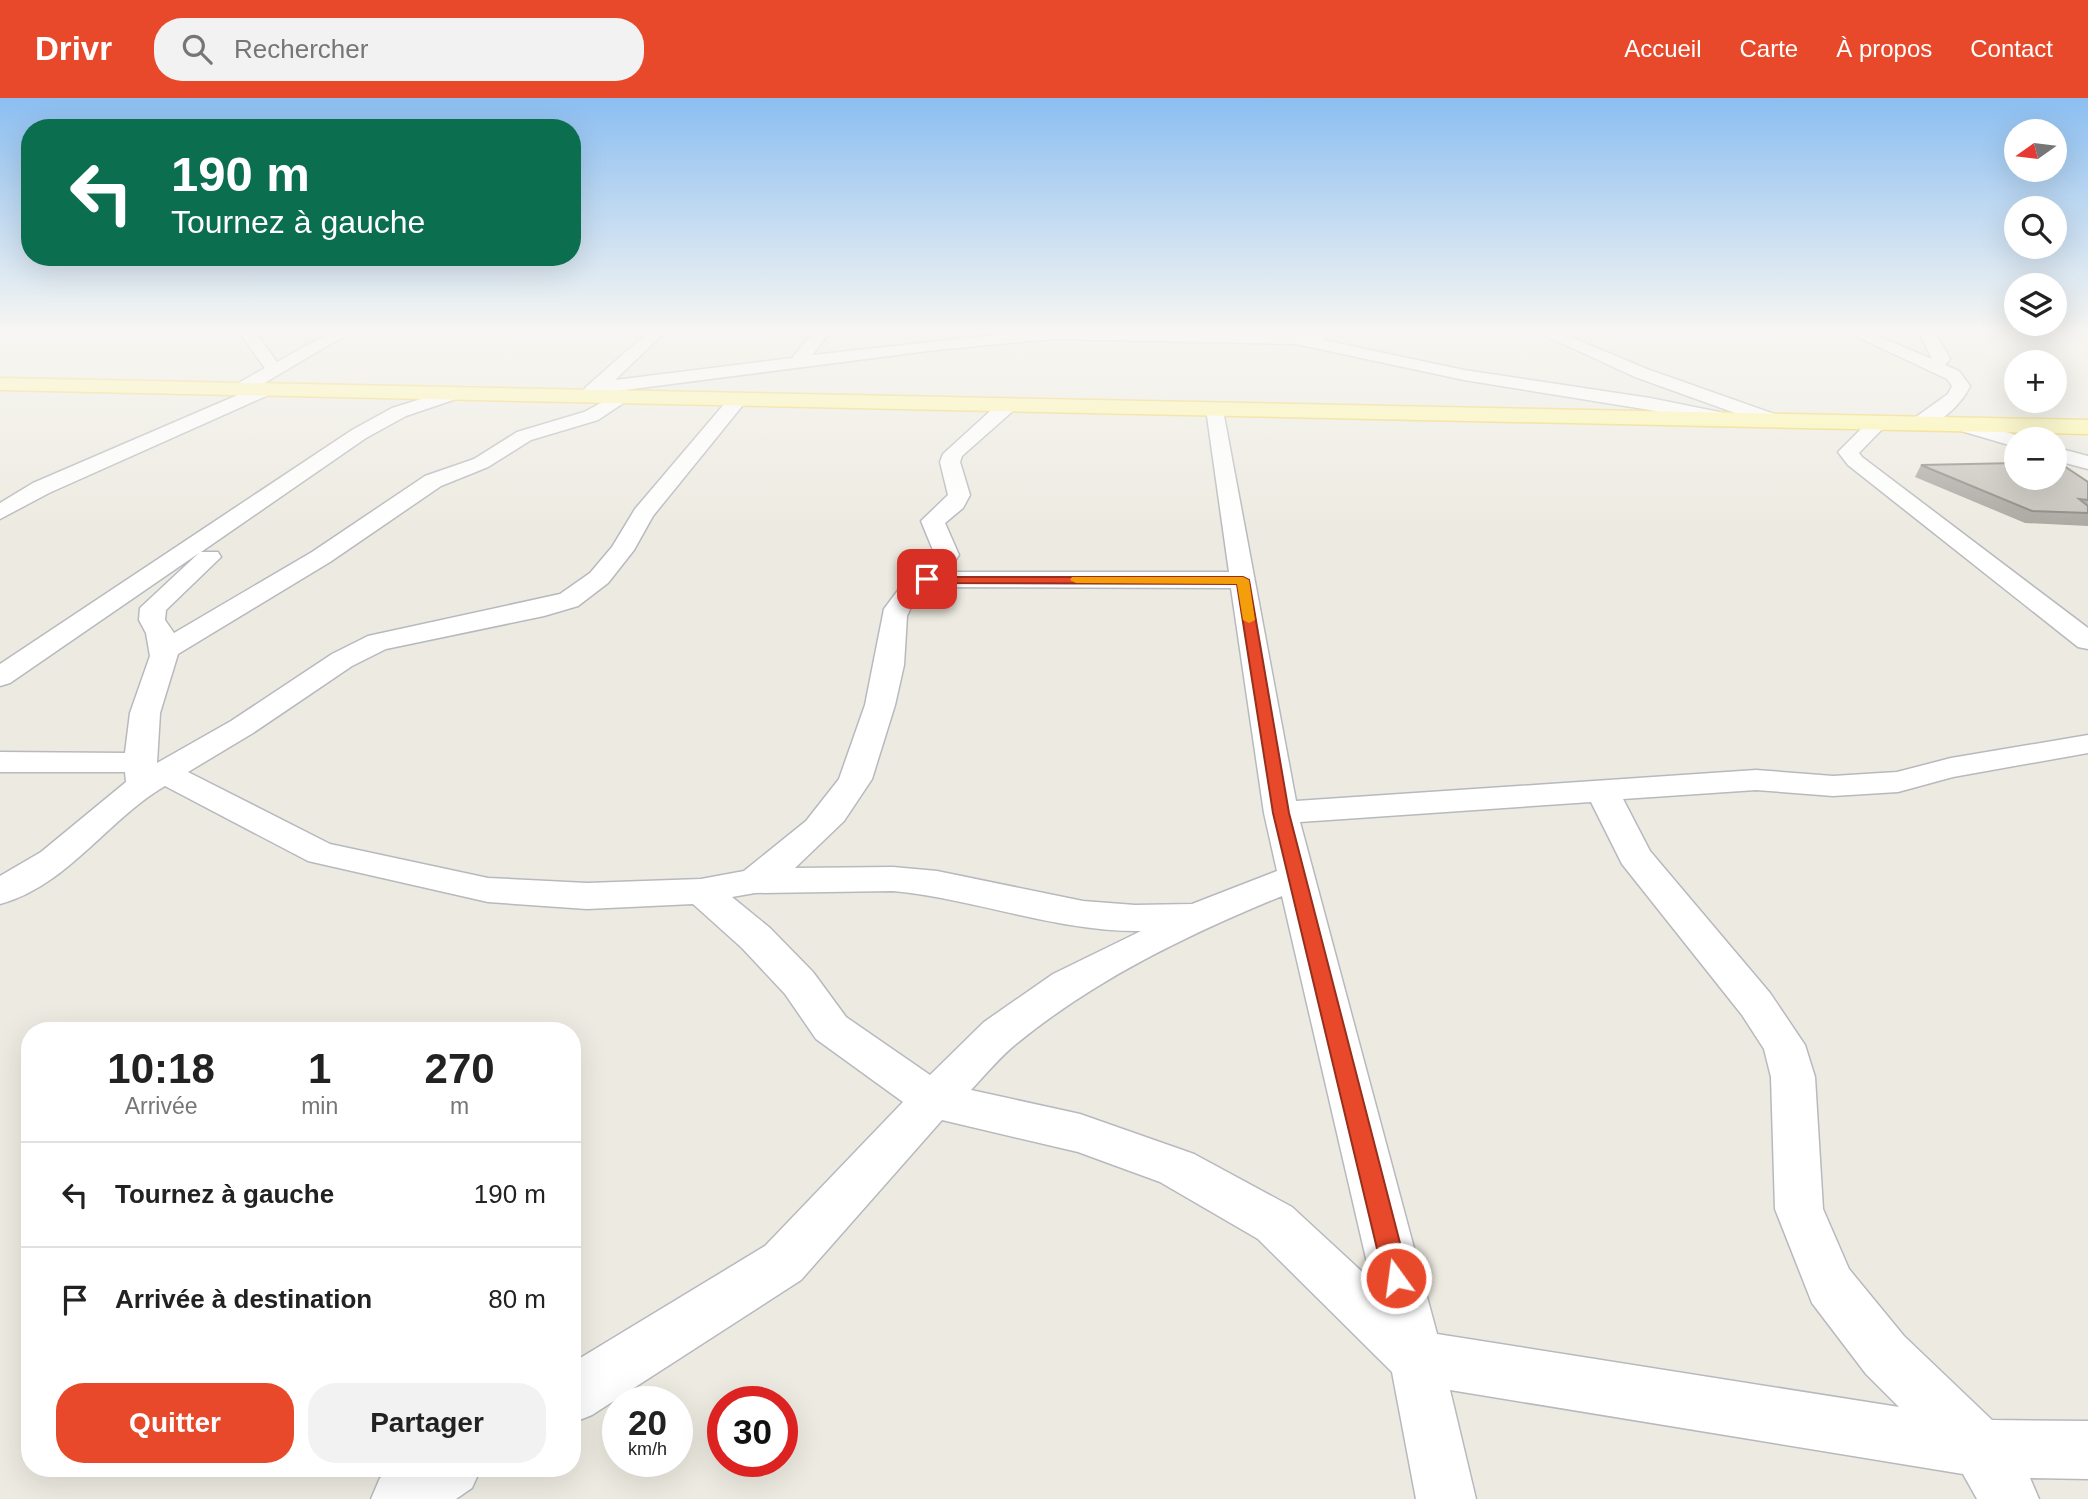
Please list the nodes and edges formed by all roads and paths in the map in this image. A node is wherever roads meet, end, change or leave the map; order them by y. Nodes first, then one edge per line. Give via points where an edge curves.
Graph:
1 (232, 397) edge
2 (445, 397) edge
3 (623, 397) edge
4 (664, 397) edge
5 (1604, 397) edge
6 (1709, 397) edge
7 (1955, 397) edge
8 (738, 400) junction
9 (1007, 406) junction
10 (1215, 409) junction
11 (1729, 420) junction
12 (1773, 420) junction
13 (1879, 422) junction
14 (1920, 423) junction
15 (1958, 424) junction
16 (2088, 427) edge
17 (2004, 437) edge
18 (348, 441) junction
19 (2067, 457) edge
20 (2088, 463) edge
21 (41, 488) junction
22 (0, 504) edge
23 (0, 512) edge
24 (927, 579) junction
25 (1243, 580) junction
26 (2088, 641) edge
27 (165, 650) junction
28 (0, 677) edge
29 (2088, 744) edge
30 (0, 762) edge
31 (149, 774) junction
32 (1603, 792) junction
33 (1281, 813) junction
34 (1296, 877) junction
35 (755, 881) junction
36 (701, 891) junction
37 (0, 892) edge
38 (1196, 917) junction
39 (933, 1100) junction
40 (1416, 1358) junction
41 (581, 1389) edge
42 (1980, 1448) junction
43 (2088, 1450) edge
44 (437, 1477) edge
45 (401, 1499) edge
46 (1446, 1499) edge
47 (2009, 1499) edge

1 - 21 street
2 - 18 street via 399,412
3 - 27 street via 591,416 524,436 481,463 433,481 321,557
4 - 8 main road
5 - 11 street
6 - 12 street
7 - 14 street
8 - 9 main road
8 - 31 street via 643,513 622,550 588,590 544,608 378,642 356,651 242,727
9 - 10 main road
9 - 24 street via 953,454 950,462 959,495 933,521 947,555 941,568
10 - 11 main road
10 - 25 street
11 - 12 main road
12 - 13 main road
13 - 14 main road
13 - 26 street via 1851,446 1848,452 1855,461
14 - 15 main road
15 - 16 main road
15 - 17 street
18 - 27 street via 153,608 152,620 162,633
18 - 28 street
19 - 20 street
21 - 22 street
21 - 23 street
24 - 25 street
24 - 35 street via 895,611 890,663 874,727 864,761 842,803 807,841
25 - 33 street
27 - 31 street via 145,712
29 - 32 street via 1898,782 1833,786 1756,780
30 - 31 street
31 - 36 street via 320,853 475,888 587,896
31 - 37 street via 54,860
32 - 33 street
32 - 42 street via 1635,856 1784,1045 1793,1077 1800,1209 1830,1286 1885,1355
33 - 34 street
34 - 38 street
34 - 40 street
35 - 36 street
35 - 38 street via 893,879 937,883 1083,914
36 - 39 street via 799,983 831,1028
38 - 39 street via 1067,985 999,1034
39 - 40 street via 1080,1133 1177,1168 1275,1223
39 - 41 street via 783,1263
40 - 42 street
40 - 46 street
42 - 43 street
42 - 47 street
44 - 45 street

